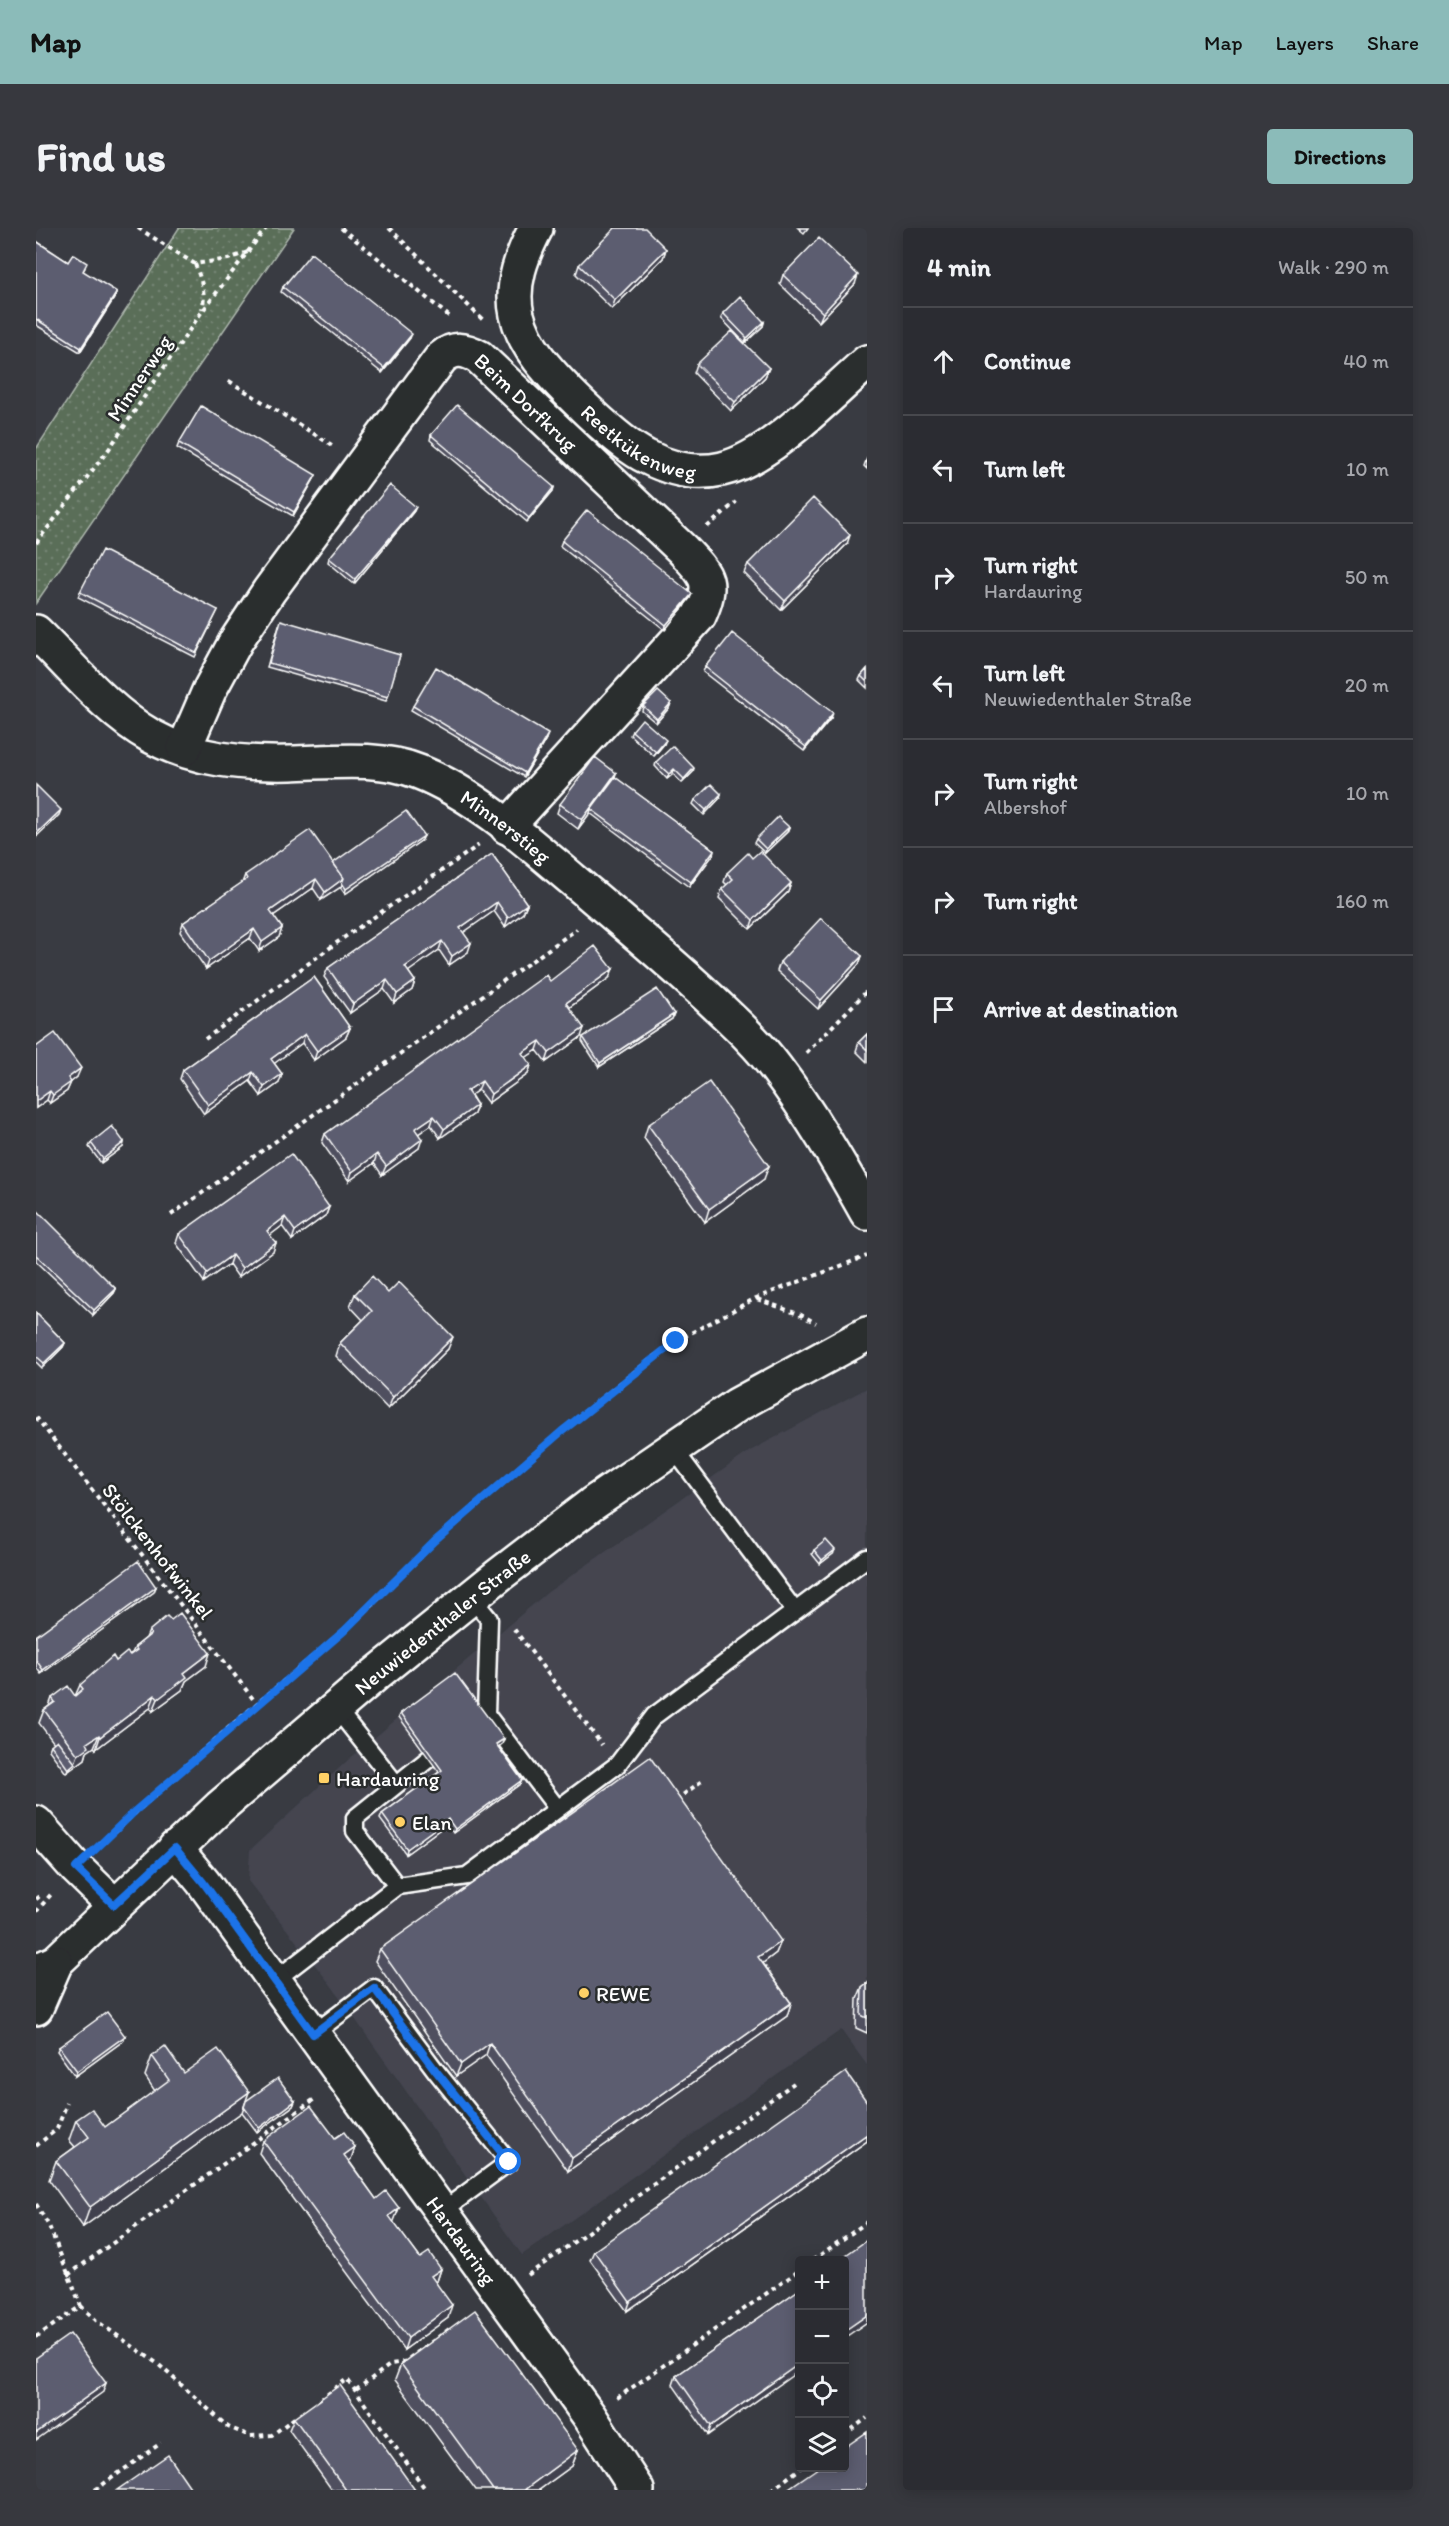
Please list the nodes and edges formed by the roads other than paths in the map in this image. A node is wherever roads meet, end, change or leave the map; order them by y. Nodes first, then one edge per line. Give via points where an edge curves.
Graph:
1 (536, 228) edge
2 (867, 362) edge
3 (36, 632) edge
4 (184, 749) junction
5 (507, 827) junction
6 (867, 1212) edge
7 (867, 1334) edge
8 (674, 1448) junction
9 (867, 1558) edge
10 (480, 1608) junction
11 (795, 1611) junction
12 (336, 1707) junction
13 (486, 1714) junction
14 (396, 1784) junction
15 (557, 1808) junction
16 (36, 1823) edge
17 (175, 1848) junction
18 (397, 1886) junction
19 (114, 1905) junction
20 (46, 1967) edge
21 (274, 1981) junction
22 (36, 2008) edge
23 (313, 2034) junction
24 (441, 2212) junction
25 (637, 2490) edge

1 - 2 street, Reetkükenweg via 521,259 517,278 515,296 521,328 540,360 613,432 645,456 679,470 720,470 740,464 790,429
3 - 4 street, Minnerstieg via 126,718 151,735
4 - 5 street, Minnerstieg via 240,763 361,761 417,771 446,785
4 - 5 street, Beim Dorfkrug via 208,691 269,591 441,358 448,351 467,350 479,357 682,549 705,574 707,586 699,616
5 - 6 street, Minnerstieg via 607,908 735,1023 782,1077
7 - 8 street, Neuwiedenthaler Straße via 737,1405
8 - 10 street, Neuwiedenthaler Straße via 592,1504
8 - 11 lane
9 - 11 lane
10 - 12 street, Neuwiedenthaler Straße
10 - 13 lane
11 - 15 lane via 654,1716 617,1765
12 - 14 lane
12 - 17 street, Neuwiedenthaler Straße
13 - 14 lane
13 - 15 lane
14 - 18 lane via 355,1818 355,1832
15 - 18 lane via 467,1876
16 - 19 street
17 - 19 street, Neuwiedenthaler Straße
17 - 21 street, Hardauring
18 - 21 lane
19 - 20 street, Neuwiedenthaler Straße
20 - 22 street, Neuwiedenthaler Straße
21 - 23 street, Hardauring
23 - 24 street, Hardauring
23 - 24 lane via 374,1988 509,2162
24 - 25 street, Hardauring via 590,2417

